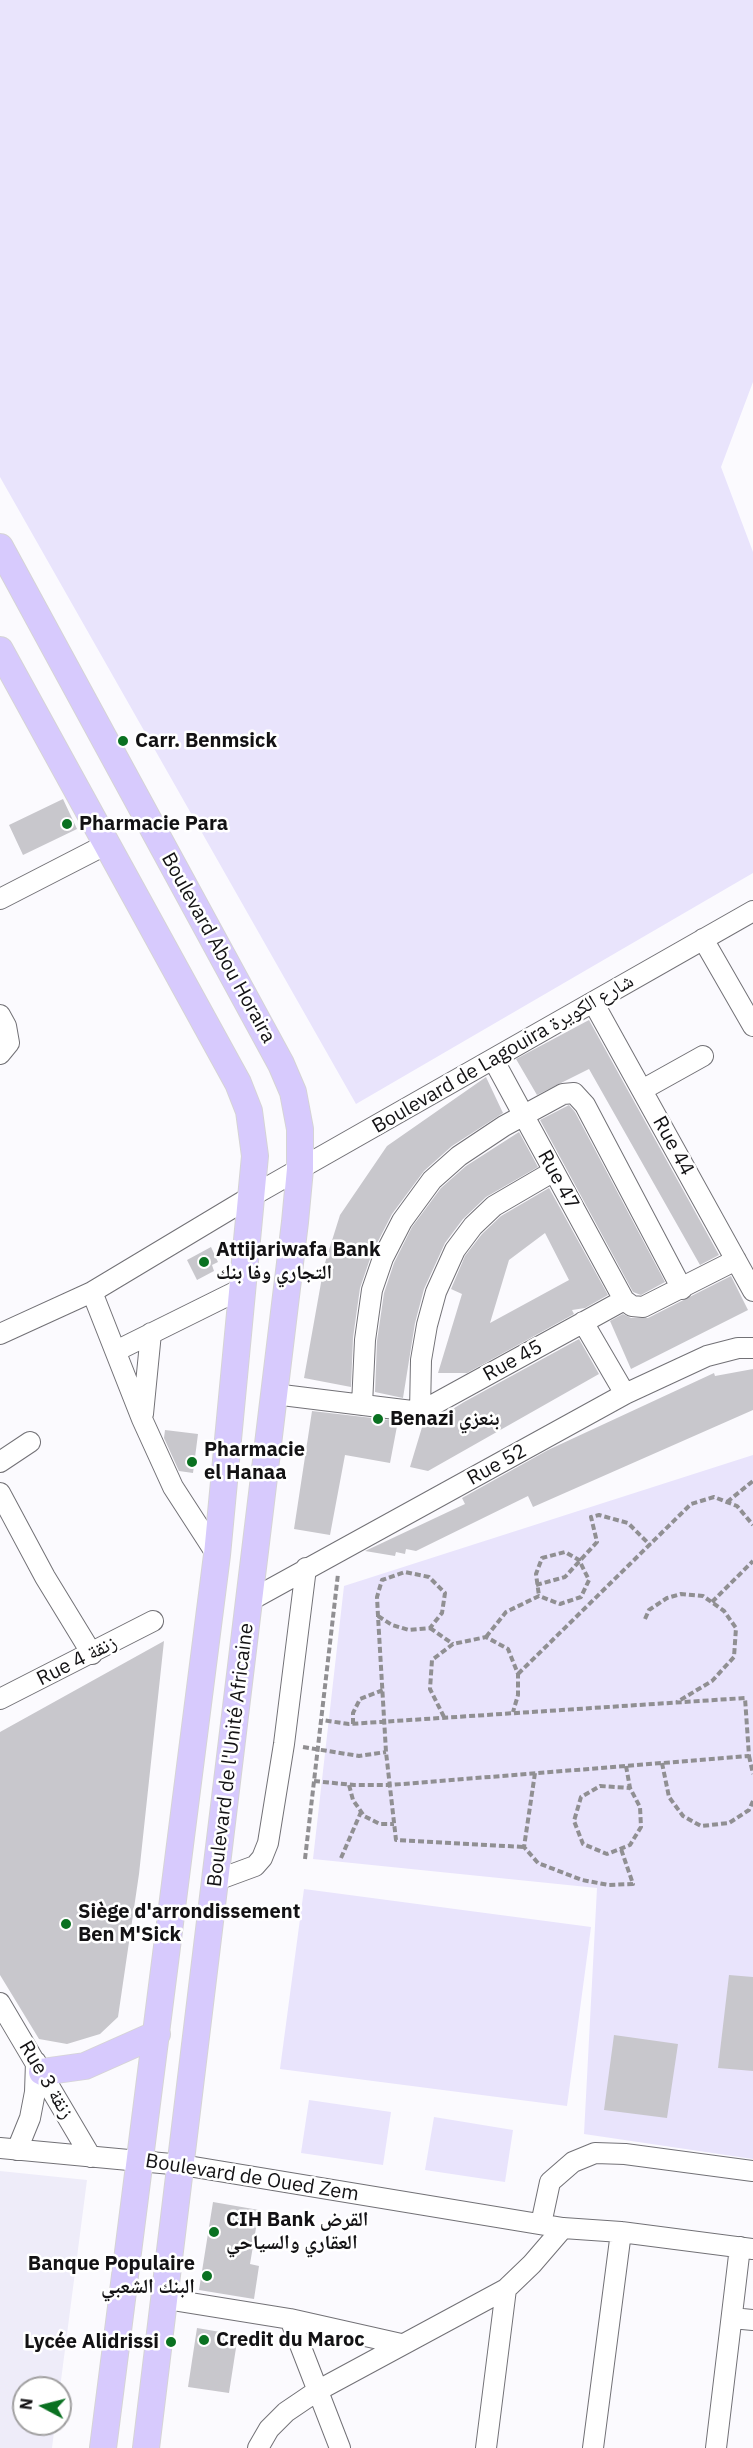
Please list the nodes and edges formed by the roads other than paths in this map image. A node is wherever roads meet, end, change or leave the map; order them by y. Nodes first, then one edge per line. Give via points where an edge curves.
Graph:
1 (0, 547) edge
2 (0, 651) edge
3 (107, 843) junction
4 (0, 899) edge
5 (753, 911) edge
6 (703, 939) junction
7 (593, 1002) junction
8 (0, 1015) edge
9 (753, 1026) edge
10 (0, 1054) edge
11 (703, 1056) dead end
12 (493, 1059) junction
13 (642, 1090) junction
14 (523, 1115) junction
15 (300, 1169) junction
16 (554, 1171) junction
17 (252, 1196) junction
18 (736, 1260) junction
19 (241, 1289) junction
20 (682, 1289) junction
21 (753, 1291) edge
22 (92, 1292) junction
23 (624, 1300) junction
24 (583, 1323) junction
25 (151, 1333) junction
26 (0, 1334) edge
27 (753, 1348) edge
28 (116, 1351) junction
29 (274, 1394) junction
30 (625, 1394) junction
31 (362, 1405) junction
32 (420, 1412) junction
33 (142, 1419) junction
34 (30, 1442) dead end
35 (0, 1462) edge
36 (3, 1505) edge
37 (216, 1555) junction
38 (306, 1568) junction
39 (249, 1601) junction
40 (153, 1621) dead end
41 (92, 1654) junction
42 (0, 1699) edge
43 (217, 1880) junction
44 (0, 2003) edge
45 (157, 2034) junction
46 (39, 2067) junction
47 (8, 2149) edge
48 (92, 2157) junction
49 (140, 2161) junction
50 (182, 2165) junction
51 (753, 2171) edge
52 (541, 2224) junction
53 (563, 2228) junction
54 (621, 2232) junction
55 (747, 2248) edge
56 (506, 2289) junction
57 (165, 2299) junction
58 (732, 2318) junction
59 (290, 2319) junction
60 (753, 2320) edge
61 (401, 2344) junction
62 (317, 2391) junction
63 (103, 2448) edge
64 (146, 2448) edge
65 (258, 2448) edge
66 (340, 2448) edge
67 (486, 2448) edge
68 (593, 2448) edge
69 (716, 2448) edge

1 - 15 main road, Boulevard Abou Horaira via 282,1064 299,1117
2 - 3 main road
3 - 4 street
3 - 17 main road via 245,1100 254,1139
5 - 6 street, Boulevard de Lagouira شارع الكويرة
6 - 7 street, Boulevard de Lagouira شارع الكويرة
6 - 9 street
7 - 12 street, Boulevard de Lagouira شارع الكويرة
7 - 13 street, Rue 44
8 - 10 street via 9,1043
11 - 13 street
12 - 14 street, Rue 47
12 - 15 street, Boulevard de Lagouira شارع الكويرة
13 - 18 street, Rue 44
14 - 16 street, Rue 47
14 - 20 street via 563,1095 574,1093 580,1097
14 - 31 street via 445,1167 421,1192 391,1240 378,1271 369,1310
15 - 17 street, Boulevard de Lagouira شارع الكويرة
15 - 29 main road, Boulevard de l'Unité Africaine
16 - 23 street, Rue 47
16 - 32 street via 494,1206 455,1250 436,1292 427,1325 420,1373
17 - 19 main road, Boulevard de l'Unité Africaine
17 - 22 street, Boulevard de Lagouira شارع الكويرة
18 - 20 street
18 - 21 street, Rue 44
19 - 25 street
19 - 37 main road, Boulevard de l'Unité Africaine
20 - 23 street via 643,1306 632,1306
22 - 26 street, Boulevard de Lagouira شارع الكويرة
22 - 28 street
23 - 24 street, Rue 45
24 - 30 street
24 - 32 street, Rue 45
25 - 28 street
25 - 33 street
27 - 30 street, Rue 52 via 707,1356
28 - 33 street
29 - 31 street
29 - 39 main road, Boulevard de l'Unité Africaine
30 - 38 street, Rue 52
31 - 32 street
33 - 37 street via 173,1487
34 - 35 street
36 - 41 street
37 - 45 main road, Boulevard de l'Unité Africaine
38 - 39 street, Rue 52
38 - 43 street via 267,1843 262,1858 247,1871
39 - 43 main road, Boulevard de l'Unité Africaine
40 - 41 street, Rue 4 زنقة
41 - 42 street, Rue 4 زنقة
43 - 50 main road, Boulevard de l'Unité Africaine
44 - 46 street, Rue 3 زنقة
45 - 46 main road via 85,2066
45 - 49 main road, Boulevard de l'Unité Africaine
46 - 47 street via 30,2118
46 - 48 street, Rue 3 زنقة
47 - 48 street, Boulevard de Oued Zem
48 - 49 street, Boulevard de Oued Zem
49 - 50 street, Boulevard de Oued Zem
49 - 63 main road, Boulevard de l'Unité Africaine
50 - 52 street, Boulevard de Oued Zem
50 - 57 main road, Boulevard de l'Unité Africaine
51 - 52 street via 595,2153 573,2162 550,2182
52 - 53 street, Boulevard de Oued Zem
53 - 54 street, Boulevard de Oued Zem
53 - 56 street
54 - 55 street, Boulevard de Oued Zem
54 - 68 street
55 - 58 street
56 - 61 street
56 - 67 street
57 - 59 street
57 - 64 main road, Boulevard de l'Unité Africaine
58 - 60 street
58 - 69 street
59 - 61 street
59 - 62 street
61 - 62 street
62 - 65 street via 286,2412
62 - 66 street

